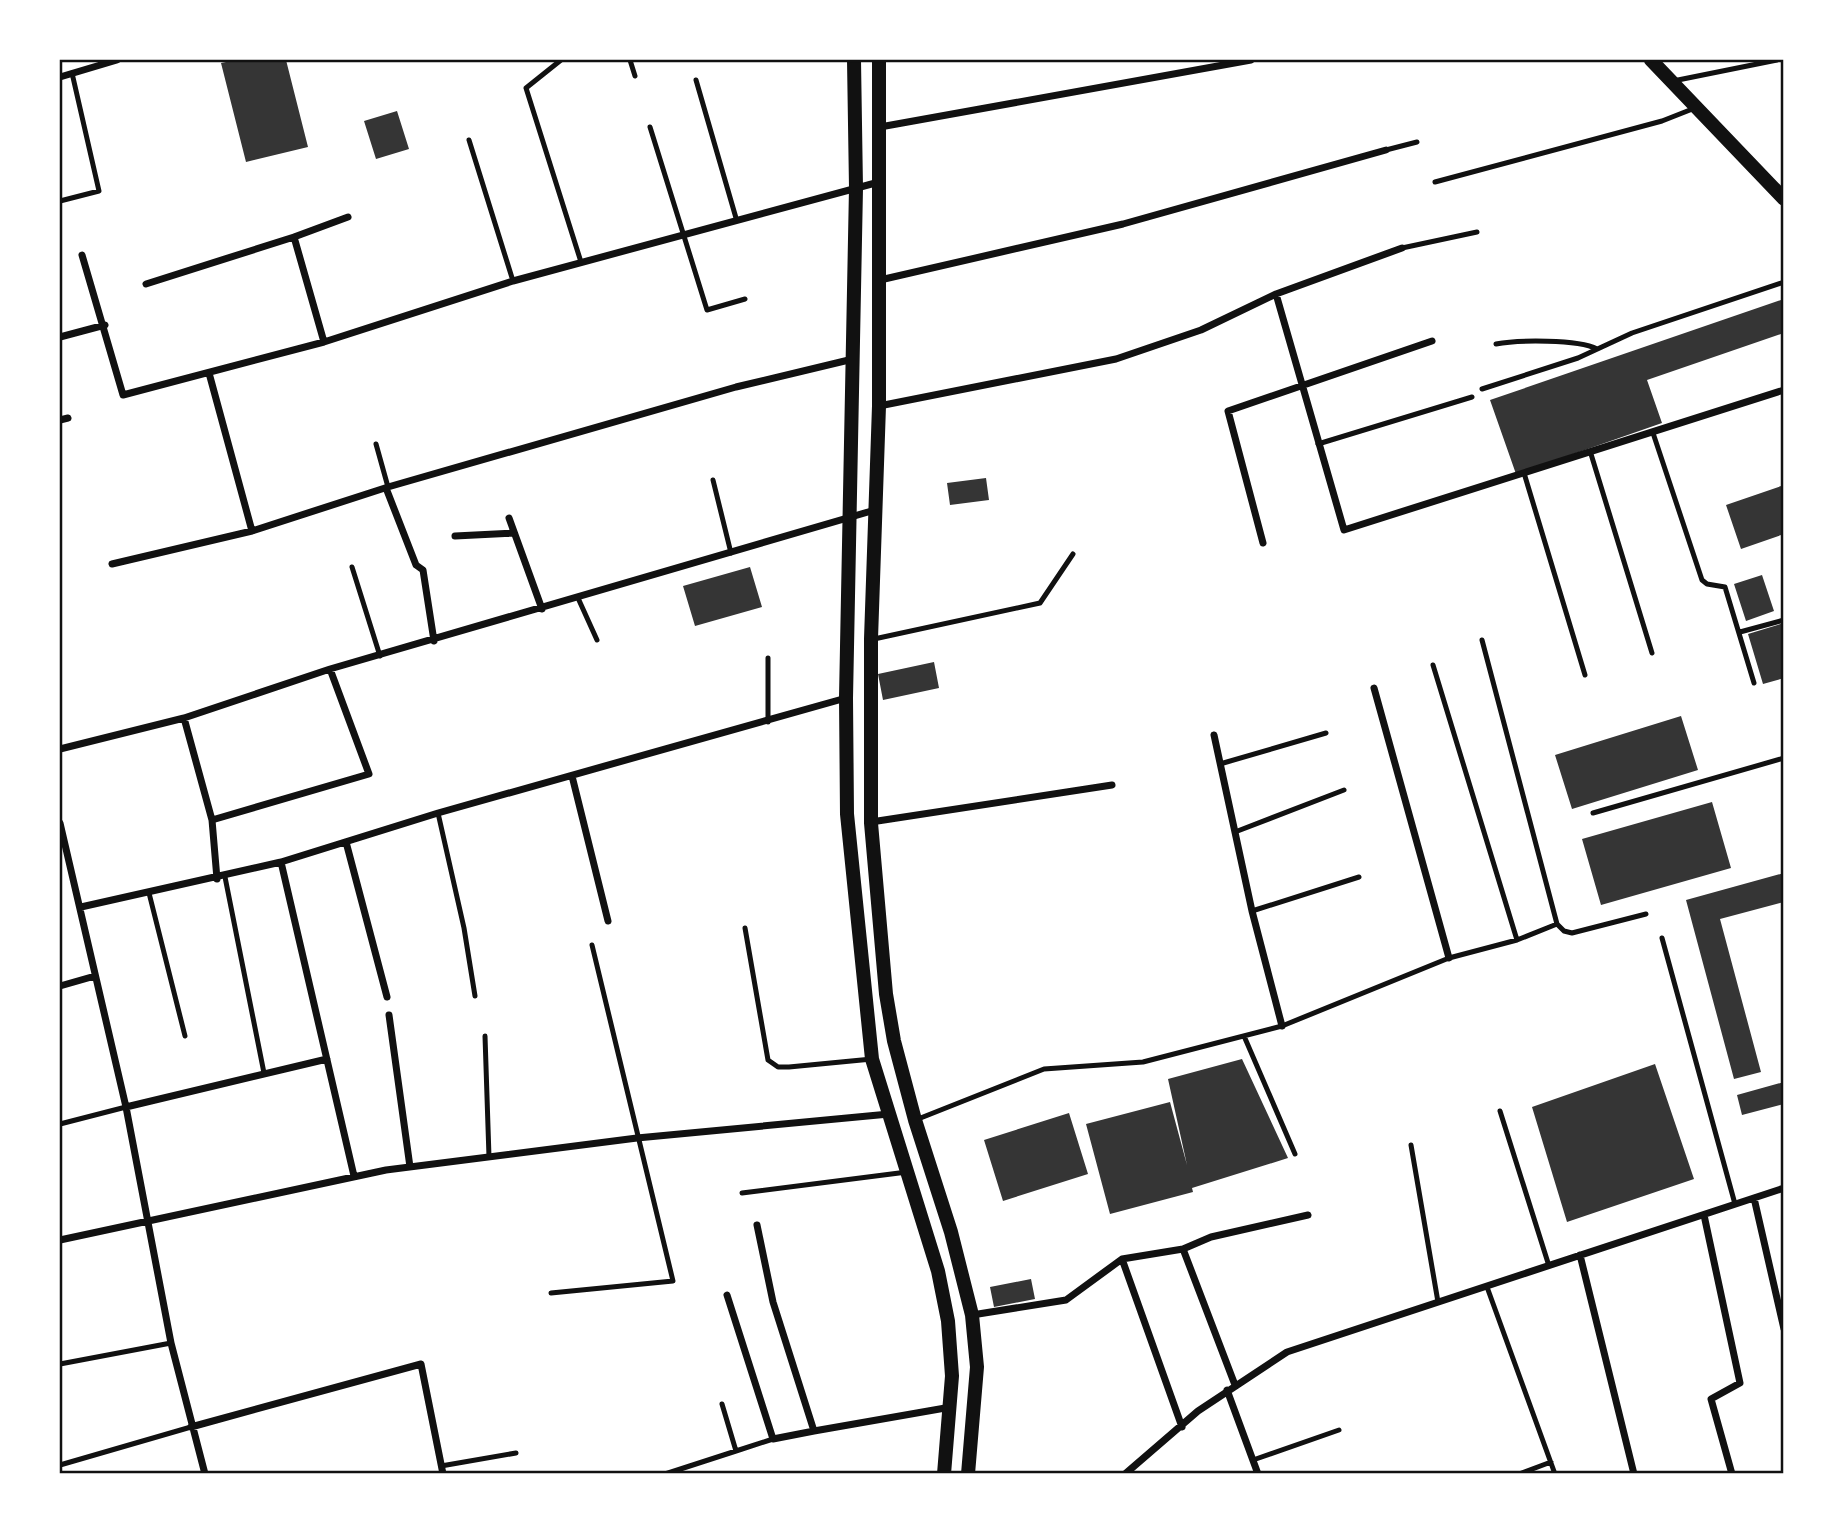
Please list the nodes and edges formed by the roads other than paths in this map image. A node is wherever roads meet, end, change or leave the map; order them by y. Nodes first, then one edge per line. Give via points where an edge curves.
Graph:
1 (117, 60) edge
2 (561, 60) edge
3 (630, 60) edge
4 (854, 60) edge
5 (879, 60) edge
6 (1251, 60) edge
7 (1651, 60) edge
8 (1777, 60) edge
9 (72, 73) junction
10 (635, 76) dead end
11 (60, 77) edge
12 (696, 80) dead end
13 (1673, 81) junction
14 (1698, 107) junction
15 (650, 127) dead end
16 (880, 127) junction
17 (469, 140) dead end
18 (1417, 142) dead end
19 (1386, 150) joint
20 (880, 182) junction
21 (1435, 182) dead end
22 (856, 188) junction
23 (1783, 199) edge
24 (60, 201) edge
25 (348, 217) dead end
26 (736, 218) junction
27 (1477, 232) dead end
28 (682, 234) junction
29 (294, 237) junction
30 (1402, 248) joint
31 (82, 256) dead end
32 (581, 262) junction
33 (880, 280) junction
34 (513, 281) junction
35 (1783, 282) edge
36 (146, 284) dead end
37 (1276, 294) junction
38 (745, 299) dead end
39 (105, 325) junction
40 (60, 337) edge
41 (1432, 341) dead end
42 (324, 342) junction
43 (1496, 344) dead end
44 (1597, 349) junction
45 (853, 358) junction
46 (209, 373) junction
47 (1301, 386) junction
48 (1482, 389) dead end
49 (1783, 390) edge
50 (1472, 397) dead end
51 (879, 406) junction
52 (1653, 433) junction
53 (376, 444) dead end
54 (1318, 444) junction
55 (1591, 454) junction
56 (1524, 473) junction
57 (713, 480) dead end
58 (387, 487) junction
59 (875, 510) junction
60 (850, 516) junction
61 (509, 518) dead end
62 (252, 531) junction
63 (513, 533) junction
64 (454, 536) dead end
65 (1263, 543) dead end
66 (731, 553) junction
67 (1073, 554) dead end
68 (112, 564) dead end
69 (352, 567) dead end
70 (578, 598) junction
71 (542, 609) junction
72 (1783, 620) edge
73 (1740, 632) junction
74 (871, 639) junction
75 (597, 640) dead end
76 (1482, 640) dead end
77 (434, 641) junction
78 (1652, 653) dead end
79 (380, 656) junction
80 (768, 658) dead end
81 (1433, 665) dead end
82 (330, 669) junction
83 (1585, 675) dead end
84 (1754, 683) dead end
85 (1374, 688) dead end
86 (846, 698) junction
87 (184, 718) junction
88 (768, 722) junction
89 (1326, 733) dead end
90 (1214, 735) dead end
91 (60, 749) edge
92 (1783, 758) edge
93 (1220, 764) junction
94 (572, 776) junction
95 (1112, 785) dead end
96 (1344, 790) dead end
97 (438, 813) junction
98 (1593, 814) dead end
99 (212, 820) junction
100 (871, 822) junction
101 (60, 823) edge
102 (1235, 832) junction
103 (346, 842) junction
104 (282, 862) junction
105 (1359, 877) dead end
106 (221, 878) junction
107 (149, 893) junction
108 (80, 907) junction
109 (1252, 911) junction
110 (1647, 914) dead end
111 (608, 921) dead end
112 (1557, 924) junction
113 (745, 928) dead end
114 (1662, 938) dead end
115 (1517, 940) junction
116 (592, 945) dead end
117 (1449, 958) junction
118 (95, 976) junction
119 (60, 986) edge
120 (475, 996) dead end
121 (387, 997) dead end
122 (389, 1016) dead end
123 (1282, 1026) junction
124 (485, 1035) dead end
125 (1244, 1036) junction
126 (185, 1037) dead end
127 (327, 1059) junction
128 (872, 1059) junction
129 (264, 1073) junction
130 (126, 1107) junction
131 (1500, 1111) dead end
132 (889, 1114) junction
133 (915, 1120) junction
134 (60, 1125) edge
135 (637, 1138) junction
136 (1411, 1145) dead end
137 (1296, 1154) dead end
138 (489, 1157) junction
139 (410, 1167) junction
140 (907, 1172) junction
141 (354, 1176) junction
142 (1783, 1188) edge
143 (742, 1193) dead end
144 (1754, 1198) junction
145 (1735, 1205) junction
146 (1308, 1215) dead end
147 (1704, 1215) junction
148 (146, 1221) junction
149 (757, 1225) dead end
150 (60, 1240) edge
151 (1183, 1250) junction
152 (1580, 1255) junction
153 (1122, 1259) junction
154 (1549, 1266) junction
155 (1488, 1287) junction
156 (551, 1293) dead end
157 (727, 1295) dead end
158 (1438, 1303) junction
159 (972, 1315) junction
160 (1783, 1329) edge
161 (171, 1343) junction
162 (60, 1364) edge
163 (1235, 1385) junction
164 (1227, 1391) junction
165 (722, 1404) dead end
166 (951, 1406) junction
167 (191, 1427) junction
168 (1182, 1427) junction
169 (1339, 1430) dead end
170 (814, 1431) junction
171 (772, 1439) junction
172 (736, 1451) junction
173 (516, 1453) dead end
174 (1253, 1460) junction
175 (1551, 1462) junction
176 (60, 1465) edge
177 (442, 1470) edge
178 (205, 1474) edge
179 (665, 1474) edge
180 (944, 1474) edge
181 (968, 1474) edge
182 (1125, 1474) edge
183 (1258, 1474) edge
184 (1519, 1474) edge
185 (1555, 1474) edge
186 (1634, 1474) edge
187 (1732, 1474) edge

1 - 9 street
2 - 32 lane via 526,88
3 - 10 lane
4 - 22 main road
5 - 16 main road
6 - 16 street
7 - 13 main road
8 - 13 lane
9 - 11 street
9 - 24 lane via 99,191
12 - 26 lane
13 - 14 main road
14 - 21 lane via 1662,121
14 - 23 main road
15 - 28 lane
16 - 20 main road
17 - 34 lane
18 - 19 lane
19 - 33 street via 1123,224
20 - 22 street
20 - 33 main road
22 - 26 street
22 - 45 main road
25 - 29 street
26 - 28 street
27 - 30 lane
28 - 32 street
28 - 38 lane via 707,310
29 - 36 street
29 - 42 street
30 - 37 street
31 - 39 street
32 - 34 street
33 - 51 main road
34 - 42 street
35 - 44 lane
37 - 47 street
37 - 51 street via 1201,330 1116,359
39 - 40 street
39 - 46 street via 123,395
41 - 47 street
42 - 46 street
43 - 44 lane via 1528,340
44 - 48 lane
45 - 58 street
45 - 60 main road
46 - 62 street
47 - 54 street
47 - 65 street via 1228,411
49 - 52 street
50 - 54 lane
51 - 59 main road
52 - 55 street
52 - 73 lane via 1702,580 1724,587
53 - 58 lane
54 - 56 street via 1344,530
55 - 56 street
55 - 78 lane
56 - 83 lane
57 - 66 lane
58 - 62 street
58 - 77 street via 416,565 423,570
59 - 60 street
59 - 74 main road
60 - 66 street
60 - 86 main road
61 - 63 street
62 - 68 street
63 - 64 street
63 - 71 street
66 - 70 street
67 - 74 lane via 1040,603
69 - 79 lane
70 - 71 street
70 - 75 lane
71 - 77 street
72 - 73 lane
73 - 84 lane
74 - 100 main road
76 - 112 lane
77 - 79 street
79 - 82 street
80 - 88 lane
81 - 115 lane
82 - 87 street
82 - 99 street via 369,774
85 - 117 street
86 - 88 street
86 - 128 main road via 847,814
87 - 91 street
87 - 99 street
88 - 94 street
89 - 93 lane
90 - 93 street
92 - 98 lane
93 - 102 street
94 - 97 street
94 - 111 street
95 - 100 street
96 - 102 lane
97 - 103 street
97 - 120 lane
99 - 106 street
100 - 133 main road via 886,994
101 - 108 street
102 - 109 street
103 - 104 street
103 - 121 street
104 - 106 street
104 - 127 street
105 - 109 lane
106 - 107 street
106 - 129 lane
107 - 108 street
107 - 126 lane
108 - 118 street
109 - 123 street
110 - 112 lane via 1572,933
112 - 115 lane
113 - 128 lane via 768,1060 789,1067
114 - 145 lane
115 - 117 lane
116 - 135 lane
117 - 123 lane
118 - 119 street
118 - 130 street
122 - 139 street
123 - 125 lane
124 - 138 lane
125 - 133 lane via 1143,1062 1044,1069
125 - 137 lane
127 - 129 street
127 - 141 street
128 - 132 main road
129 - 130 street
130 - 134 lane
130 - 148 street
131 - 154 lane
132 - 135 street
132 - 140 main road
133 - 159 main road
135 - 138 street
135 - 156 lane via 673,1281
136 - 158 lane
138 - 139 street
139 - 141 street
140 - 143 lane
140 - 166 main road via 944,1296 951,1347
141 - 148 street
142 - 144 street
144 - 145 street
144 - 160 street
145 - 147 street
146 - 151 street via 1211,1237
147 - 152 street
147 - 187 street via 1740,1383 1712,1399
148 - 150 street
148 - 161 street
149 - 170 street via 773,1302
151 - 153 street
151 - 163 street
152 - 154 street
152 - 186 street
153 - 159 street via 1066,1300
153 - 168 street
154 - 155 street
155 - 158 street
155 - 175 lane
157 - 171 street
158 - 163 street via 1287,1352
159 - 181 main road via 977,1367
161 - 162 lane
161 - 167 street
163 - 164 street
164 - 168 street
164 - 174 street
165 - 172 lane
166 - 170 street
166 - 180 main road
167 - 176 lane
167 - 177 street via 421,1364
167 - 178 street
168 - 182 street
169 - 174 lane
170 - 171 street
171 - 172 lane
172 - 179 lane
173 - 177 lane
174 - 183 street
175 - 184 lane
175 - 185 lane

